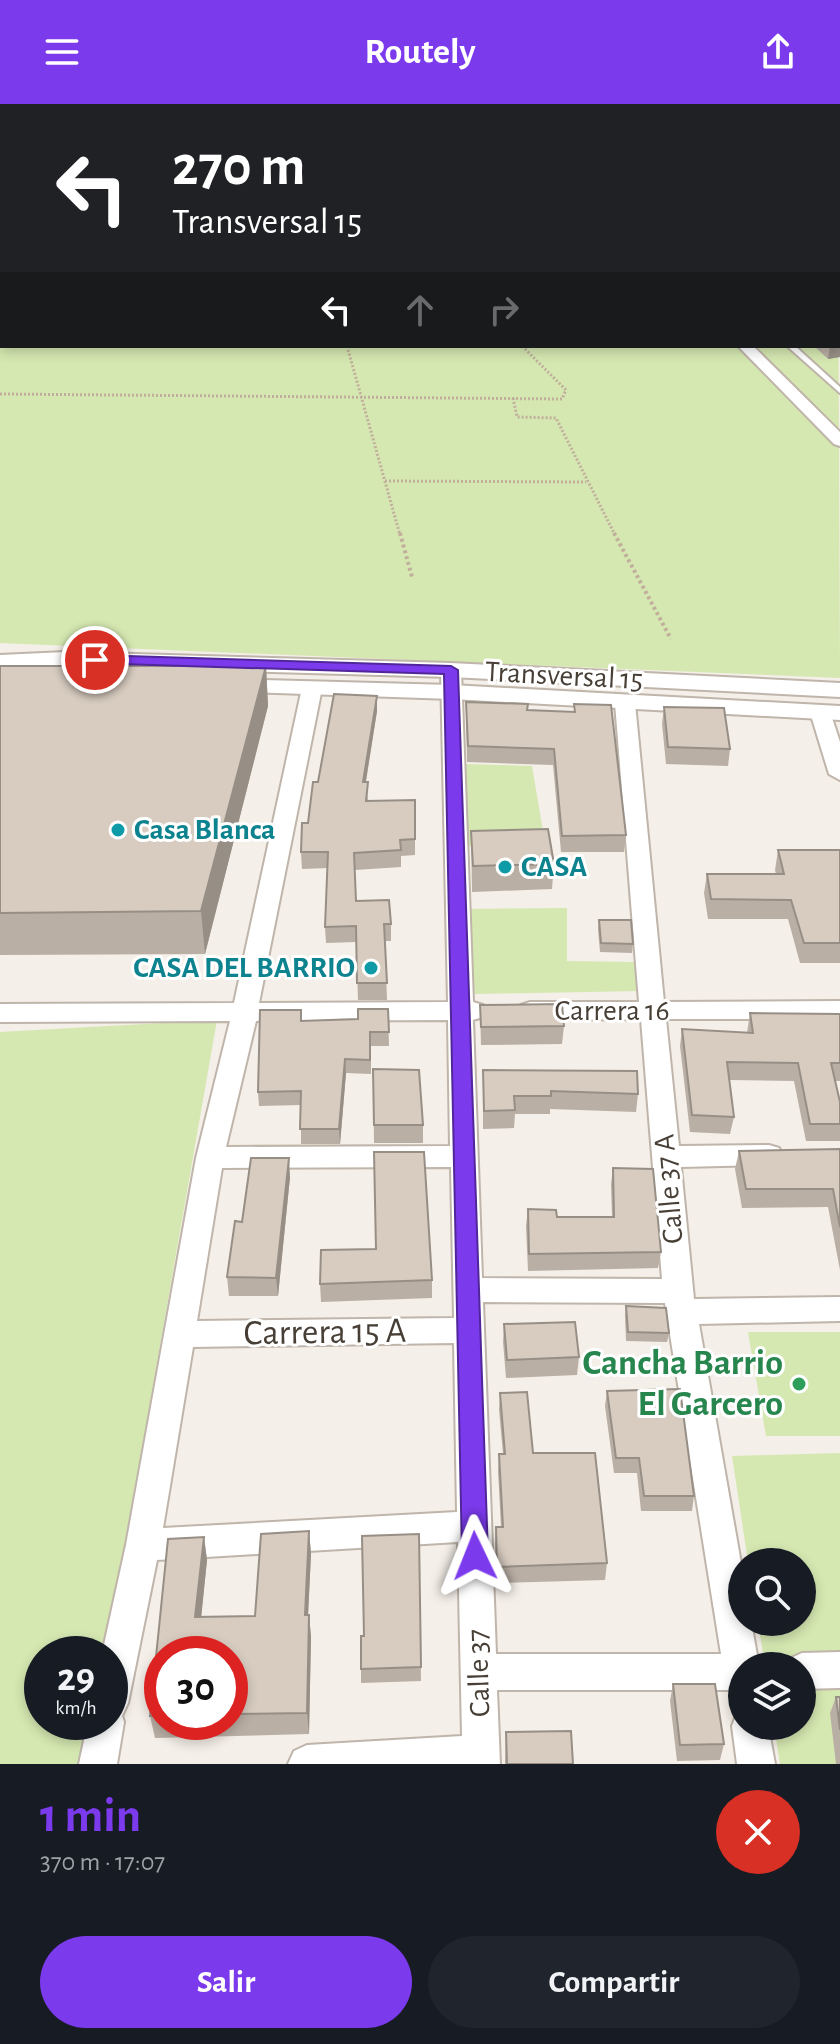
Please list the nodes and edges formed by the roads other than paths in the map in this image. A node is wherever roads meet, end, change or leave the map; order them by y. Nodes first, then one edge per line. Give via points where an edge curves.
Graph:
1 (747, 348) edge
2 (793, 348) edge
3 (840, 391) edge
4 (840, 441) edge
5 (0, 662) edge
6 (452, 681) junction
7 (0, 683) edge
8 (312, 688) junction
9 (840, 690) edge
10 (625, 703) junction
11 (830, 712) edge
12 (840, 774) edge
13 (840, 1010) edge
14 (460, 1011) junction
15 (650, 1011) junction
16 (245, 1012) junction
17 (0, 1013) edge
18 (793, 1155) edge
19 (465, 1156) junction
20 (667, 1157) junction
21 (210, 1158) junction
22 (468, 1290) junction
23 (680, 1302) junction
24 (840, 1309) edge
25 (469, 1330) junction
26 (181, 1334) junction
27 (475, 1526) junction
28 (143, 1545) junction
29 (124, 1636) edge
30 (739, 1652) edge
31 (840, 1670) edge
32 (816, 1671) edge
33 (479, 1672) junction
34 (728, 1672) edge
35 (103, 1740) edge
36 (752, 1740) edge
37 (481, 1759) edge
38 (98, 1764) edge
39 (307, 1764) edge
40 (756, 1764) edge

1 - 4 street
2 - 3 lane
5 - 6 street, Transversal 15 via 65,659
6 - 8 street, Transversal 15
6 - 9 street, Transversal 15
6 - 10 street, Transversal 15
6 - 14 street, Calle 37
7 - 8 street, Transversal 15
8 - 16 street
10 - 11 street, Transversal 15
10 - 15 street, Calle 37 A
11 - 12 street
13 - 15 street, Carrera 16
14 - 15 street, Carrera 16
14 - 16 street, Carrera 16
14 - 19 street, Calle 37
15 - 20 street, Calle 37 A
16 - 17 street, Carrera 16
16 - 21 street
18 - 20 street
19 - 21 street
19 - 22 street, Calle 37
20 - 23 street, Calle 37 A
21 - 26 street
22 - 23 street
22 - 25 street, Calle 37
23 - 24 street
23 - 30 street, Calle 37 A
25 - 26 street, Carrera 15 A
25 - 27 street, Calle 37
26 - 28 street
27 - 28 street
27 - 33 street, Calle 37
28 - 29 street
31 - 32 street
33 - 34 street
33 - 37 street, Calle 37
35 - 38 street
36 - 40 street
37 - 39 street

